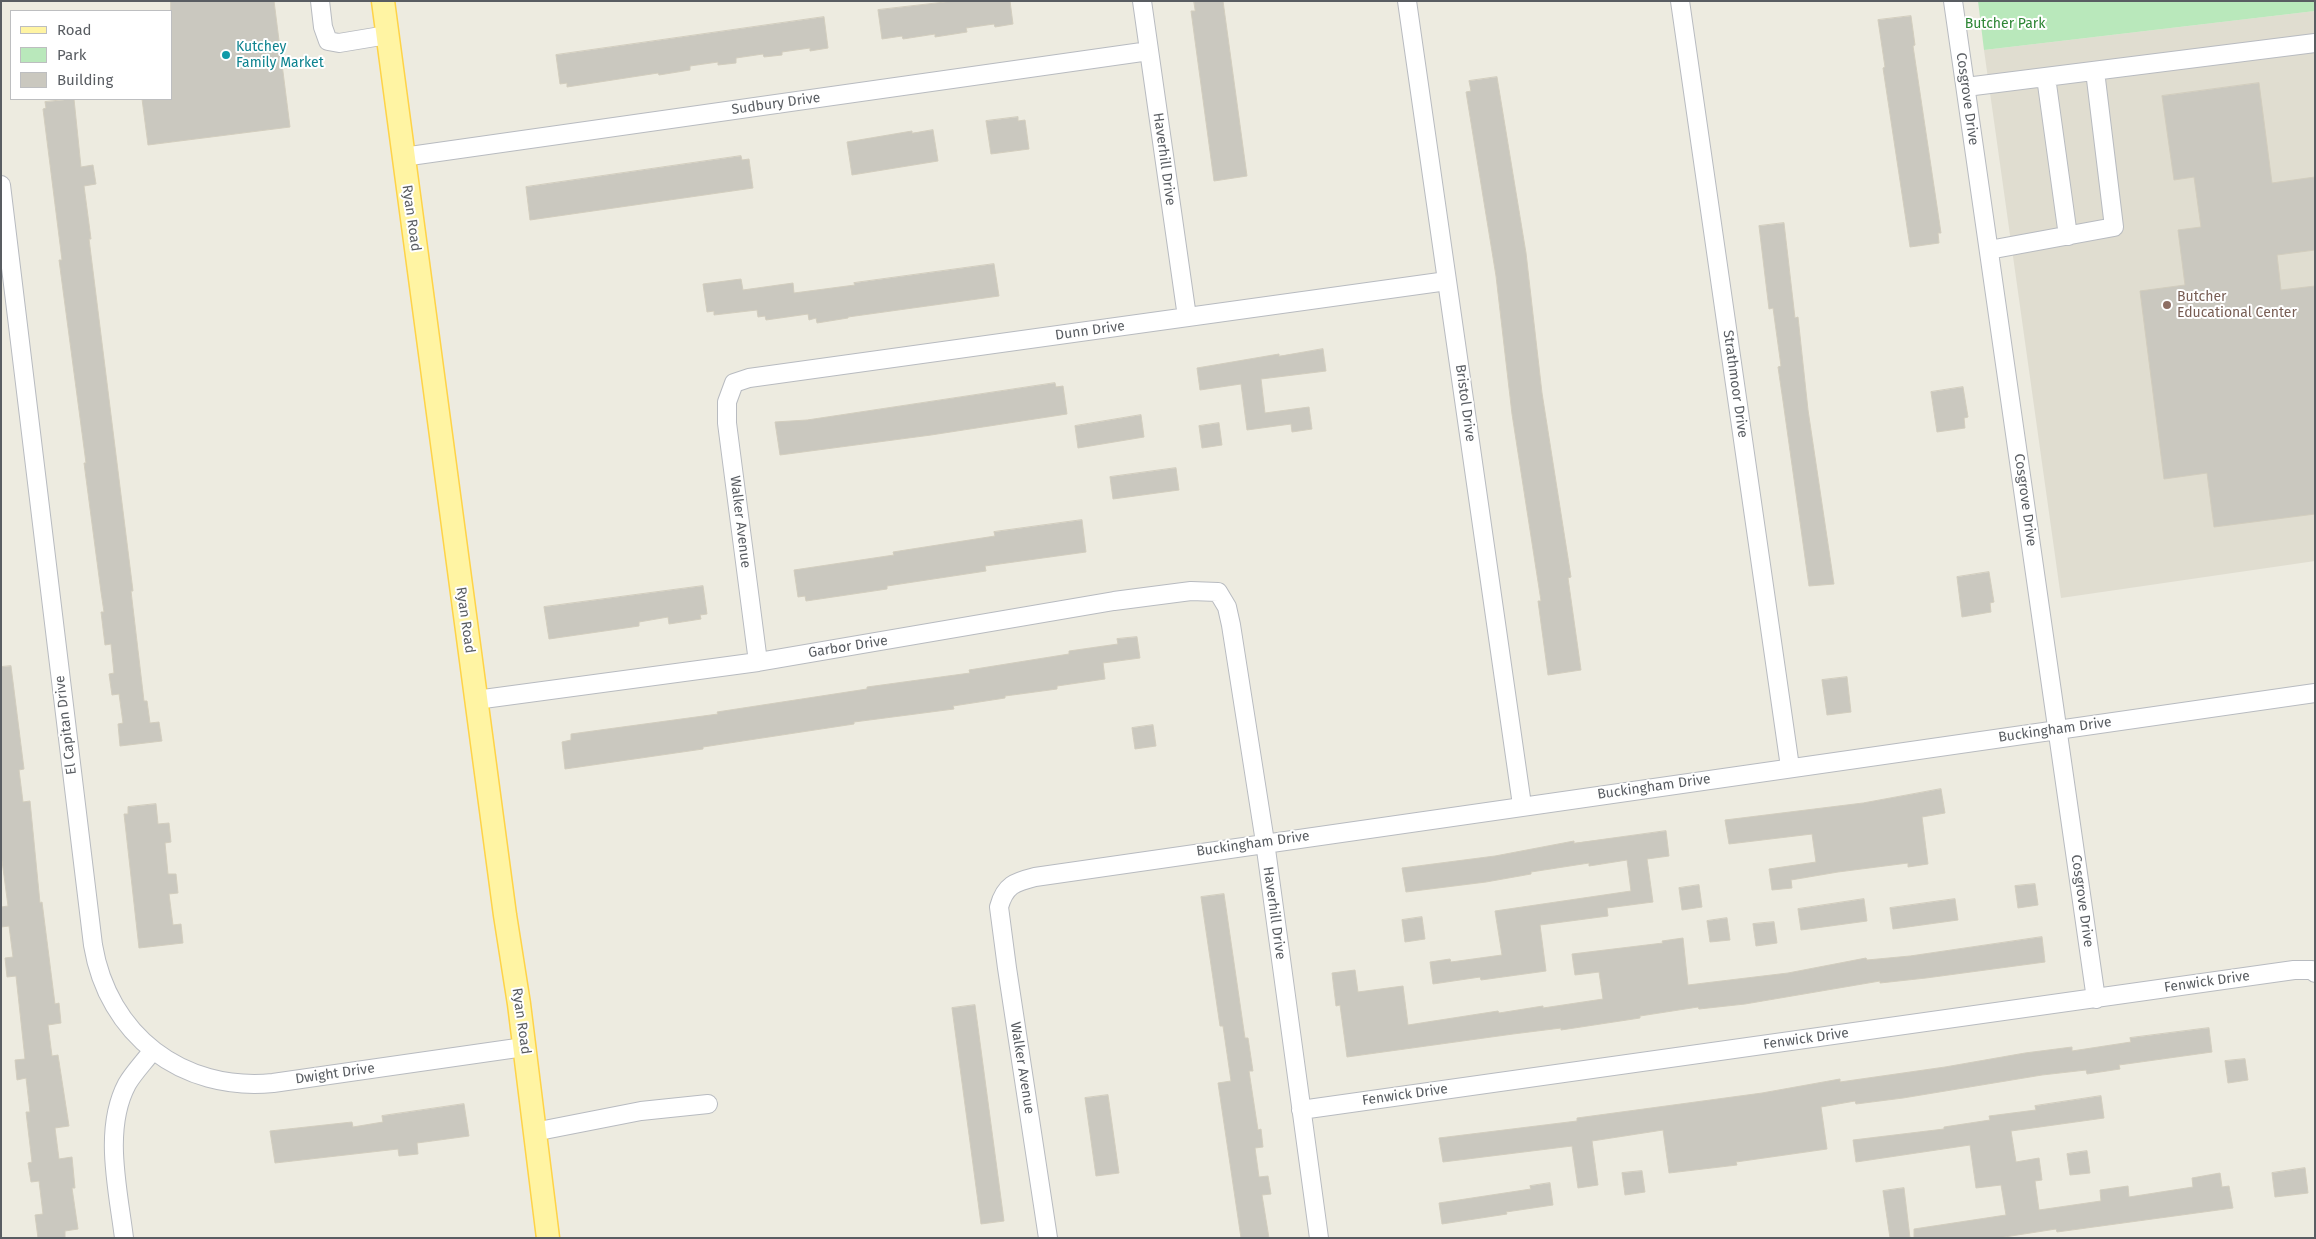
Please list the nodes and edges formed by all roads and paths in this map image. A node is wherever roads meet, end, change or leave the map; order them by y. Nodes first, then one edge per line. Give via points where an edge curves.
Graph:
1 (320, 1) edge
2 (383, 1) edge
3 (1142, 1) edge
4 (1407, 1) edge
5 (1680, 1) edge
6 (1953, 1) edge
7 (387, 34) junction
8 (2315, 44) edge
9 (1149, 51) junction
10 (2095, 71) junction
11 (2046, 77) junction
12 (1966, 87) junction
13 (403, 157) junction
14 (1, 185) edge
15 (2068, 236) junction
16 (1990, 250) junction
17 (1447, 281) junction
18 (1187, 317) junction
19 (734, 383) joint
20 (1218, 592) joint
21 (758, 662) junction
22 (2315, 692) edge
23 (476, 700) junction
24 (2057, 730) junction
25 (1790, 767) junction
26 (1522, 805) junction
27 (1265, 842) junction
28 (1002, 898) joint
29 (2313, 971) edge
30 (2096, 999) junction
31 (524, 1047) junction
32 (153, 1050) junction
33 (708, 1104) dead end
34 (1301, 1110) junction
35 (534, 1132) junction
36 (124, 1238) edge
37 (548, 1238) edge
38 (1048, 1238) edge
39 (1318, 1238) edge

1 - 7 street via 328,41 339,43
2 - 7 main road, Ryan Road
3 - 9 street, Haverhill Drive
4 - 17 street, Bristol Drive
5 - 25 street, Strathmoor Drive
6 - 12 street, Cosgrove Drive
7 - 13 main road, Ryan Road
8 - 10 street
9 - 13 street, Sudbury Drive
9 - 18 street, Haverhill Drive
10 - 11 street
10 - 15 street via 2114,227
11 - 12 street
11 - 15 street
12 - 16 street, Cosgrove Drive
13 - 23 main road, Ryan Road
14 - 32 street, El Capitan Drive via 94,953 112,1004
15 - 16 street
16 - 24 street, Cosgrove Drive
17 - 18 street, Dunn Drive
17 - 26 street, Bristol Drive
18 - 19 street, Dunn Drive via 749,378
19 - 21 street, Walker Avenue via 727,402 727,424
20 - 21 street, Garbor Drive via 1191,591 1114,601
20 - 27 street, Haverhill Drive via 1227,607 1231,625
21 - 23 street, Garbor Drive
22 - 24 street, Buckingham Drive
23 - 31 main road, Ryan Road
24 - 25 street, Buckingham Drive
24 - 30 street, Cosgrove Drive
25 - 26 street, Buckingham Drive
26 - 27 street, Buckingham Drive
27 - 28 street, Buckingham Drive via 1035,877 1013,883
27 - 34 street, Haverhill Drive
28 - 38 street, Walker Avenue via 1000,907 1006,968
29 - 30 street, Fenwick Drive via 2294,970
30 - 34 street, Fenwick Drive
31 - 32 street, Dwight Drive via 256,1084 202,1077 175,1065
31 - 35 main road, Ryan Road
32 - 36 street via 127,1083 114,1128
33 - 35 street via 641,1111
34 - 39 street, Haverhill Drive
35 - 37 main road, Ryan Road

